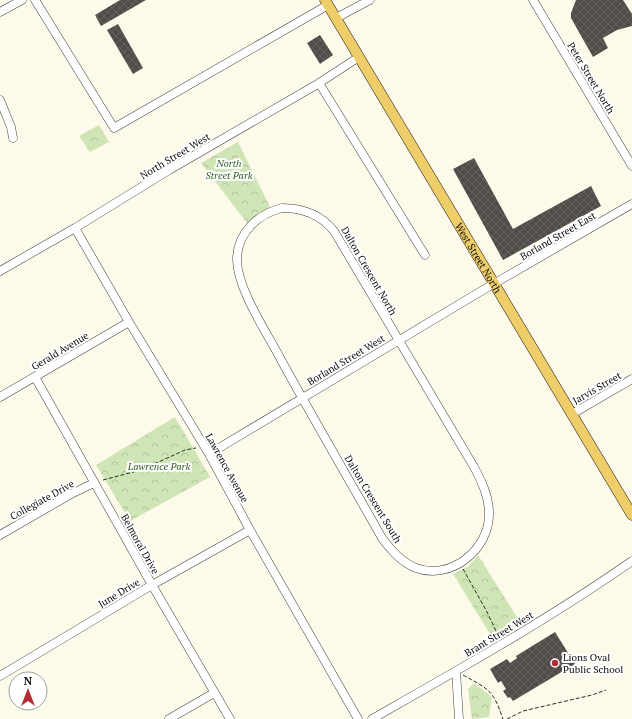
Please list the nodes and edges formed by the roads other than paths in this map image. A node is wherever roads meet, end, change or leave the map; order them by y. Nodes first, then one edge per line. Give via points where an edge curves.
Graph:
1 (22, 0) edge
2 (35, 0) edge
3 (370, 0) edge
4 (533, 0) edge
5 (326, 2) edge
6 (0, 12) edge
7 (336, 18) junction
8 (359, 57) junction
9 (319, 83) junction
10 (0, 100) edge
11 (13, 138) dead end
12 (632, 166) edge
13 (632, 204) edge
14 (75, 228) junction
15 (425, 255) dead end
16 (0, 271) edge
17 (494, 284) junction
18 (129, 322) junction
19 (398, 341) junction
20 (35, 377) junction
21 (632, 379) edge
22 (0, 397) edge
23 (302, 398) junction
24 (572, 414) junction
25 (209, 454) junction
26 (94, 483) junction
27 (632, 515) edge
28 (250, 530) junction
29 (0, 535) edge
30 (632, 561) edge
31 (152, 585) junction
32 (456, 671) junction
33 (0, 676) edge
34 (214, 693) junction
35 (169, 719) edge
36 (230, 719) edge
37 (358, 719) edge
38 (372, 719) edge
39 (459, 719) edge

1 - 6 street
2 - 5 street via 114,128
3 - 7 street
4 - 12 street, Peter Street North
5 - 7 main road, West Street North
7 - 8 main road, West Street North
8 - 9 street, North Street West
8 - 17 main road, West Street North
9 - 14 street, North Street West
9 - 15 street
10 - 11 street
13 - 17 street, Borland Street East
14 - 16 street, North Street West
14 - 18 street, Lawrence Avenue
17 - 19 street, Borland Street West
17 - 24 main road, West Street North
18 - 20 street, Gerald Avenue
18 - 25 street, Lawrence Avenue
19 - 23 street, Borland Street West
19 - 23 street, Dalton Crescent North via 328,224 310,212 296,208 282,208 264,214 256,220 243,238 237,259 238,270 251,304
19 - 23 street, Dalton Crescent South via 469,457 486,495 490,515 485,536 474,552 459,564 451,568 432,570 416,568 394,554 382,538
20 - 22 street, Gerald Avenue
20 - 26 street, Belmoral Drive
21 - 24 street, Jarvis Street
23 - 25 street, Borland Street West
24 - 27 main road, West Street North
25 - 28 street, Lawrence Avenue
26 - 29 street, Collegiate Drive
26 - 31 street, Belmoral Drive
28 - 31 street, June Drive
28 - 37 street, Lawrence Avenue
30 - 32 street, Brant Street West via 590,590
31 - 33 street, June Drive
31 - 34 street, Belmoral Drive
32 - 38 street, Brant Street West
32 - 39 street
34 - 35 street
34 - 36 street, Belmoral Drive

